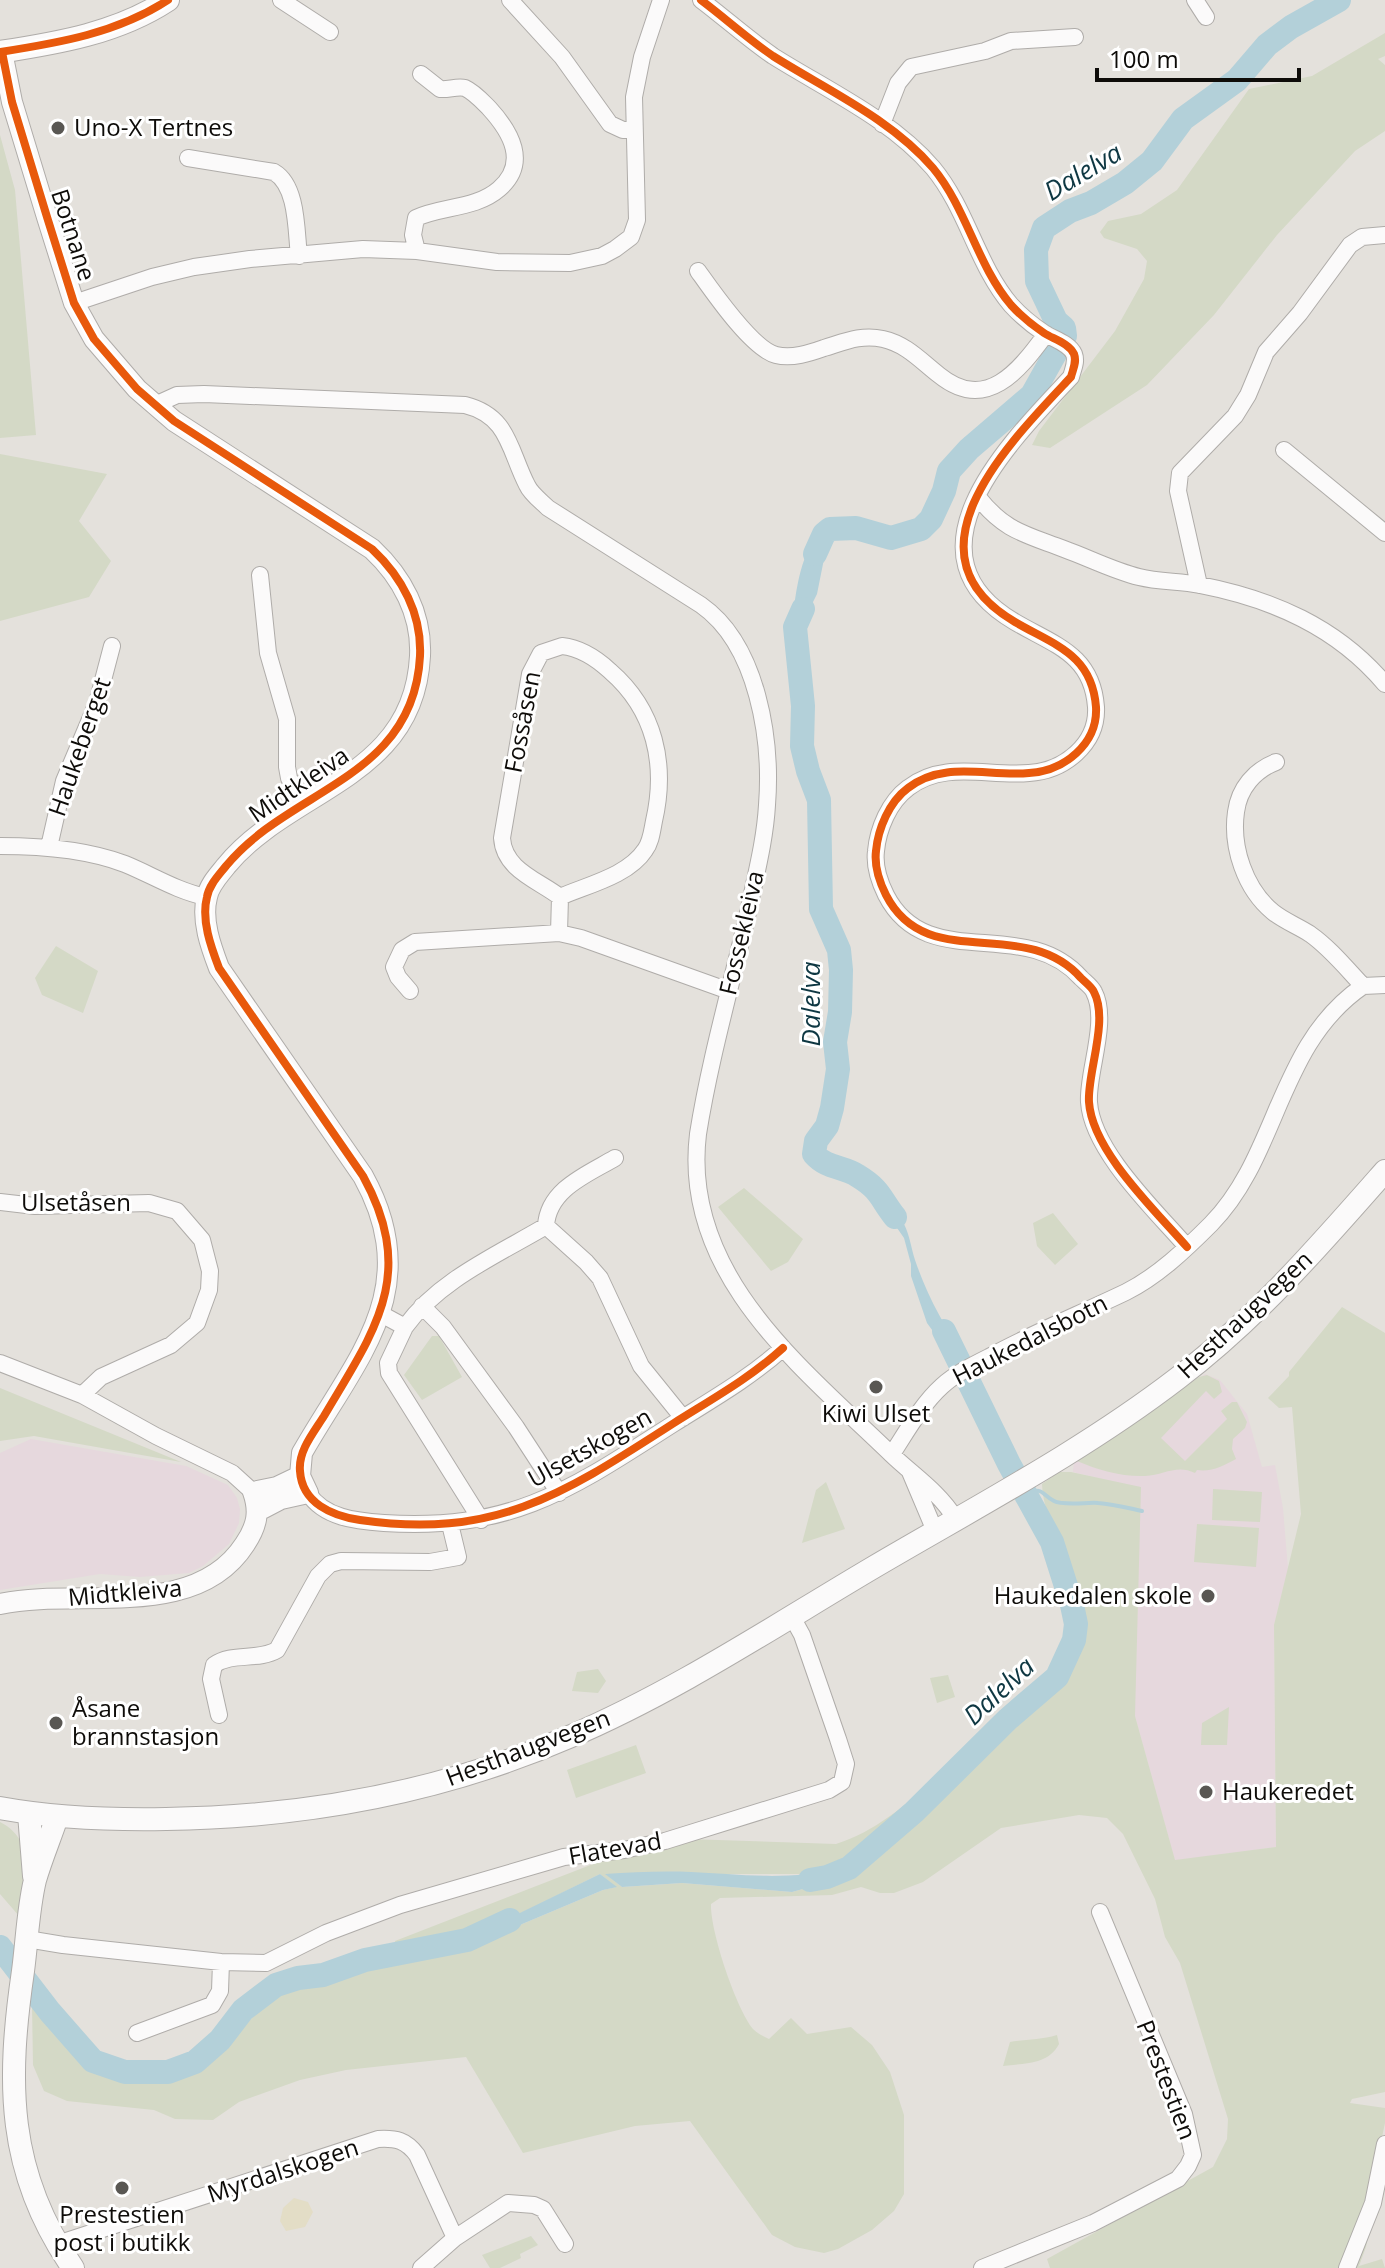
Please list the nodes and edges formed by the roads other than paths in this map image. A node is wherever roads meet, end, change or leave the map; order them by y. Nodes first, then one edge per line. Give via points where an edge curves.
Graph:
1 (168, 0) edge
2 (281, 0) edge
3 (510, 0) edge
4 (661, 0) edge
5 (701, 0) edge
6 (1195, 0) edge
7 (1206, 17) dead end
8 (330, 32) dead end
9 (1075, 37) dead end
10 (1, 52) edge
11 (421, 74) dead end
12 (882, 124) junction
13 (633, 130) junction
14 (188, 158) dead end
15 (1385, 235) edge
16 (417, 251) junction
17 (299, 256) junction
18 (698, 271) dead end
19 (74, 303) junction
20 (1046, 334) junction
21 (155, 405) junction
22 (1284, 450) dead end
23 (977, 496) junction
24 (1385, 533) edge
25 (260, 575) dead end
26 (1199, 585) junction
27 (112, 646) dead end
28 (1385, 684) edge
29 (1276, 762) dead end
30 (303, 805) junction
31 (0, 846) edge
32 (49, 847) junction
33 (206, 897) junction
34 (560, 897) junction
35 (559, 933) junction
36 (1385, 985) edge
37 (1363, 986) junction
38 (410, 991) dead end
39 (729, 991) junction
40 (615, 1158) dead end
41 (1385, 1171) edge
42 (0, 1202) edge
43 (546, 1226) junction
44 (1187, 1247) junction
45 (422, 1306) junction
46 (381, 1314) junction
47 (405, 1327) junction
48 (783, 1348) junction
49 (0, 1363) edge
50 (82, 1395) junction
51 (683, 1418) junction
52 (892, 1454) junction
53 (909, 1471) junction
54 (304, 1484) junction
55 (559, 1493) junction
56 (255, 1501) junction
57 (955, 1518) junction
58 (481, 1520) junction
59 (450, 1524) junction
60 (935, 1531) junction
61 (0, 1604) edge
62 (791, 1615) junction
63 (219, 1715) dead end
64 (0, 1808) edge
65 (29, 1814) junction
66 (57, 1817) junction
67 (35, 1882) junction
68 (1100, 1912) dead end
69 (27, 1939) junction
70 (221, 1962) junction
71 (137, 2033) dead end
72 (1385, 2144) edge
73 (455, 2238) junction
74 (57, 2244) junction
75 (565, 2244) dead end
76 (73, 2268) edge
77 (421, 2268) edge
78 (982, 2268) edge
79 (1347, 2268) edge

1 - 10 main road via 98,32
2 - 8 street
3 - 13 street via 562,57 610,124
4 - 13 street via 636,83
5 - 12 street via 770,53
6 - 7 street
9 - 12 street via 1011,41 911,67 898,83
10 - 19 street, Botnane via 23,142
11 - 16 street via 440,89 472,92 504,127 516,156 511,174 490,195 416,218
12 - 20 street via 934,169 994,282 1012,307
13 - 16 street via 637,220 631,237 615,249 589,260 551,264
14 - 17 street via 274,172 282,178 292,203
15 - 26 street via 1362,237 1350,245 1266,352 1235,416 1180,473 1178,491
16 - 17 street via 380,248
17 - 19 street via 194,267
18 - 20 street via 739,324 779,356 805,354 858,337 885,339 965,390 1009,379
19 - 21 street, Botnane via 109,358
20 - 23 street via 1074,354 1071,377 1002,457
21 - 30 street, Midtkleiva via 372,549 397,576 414,610 420,661 404,718 377,755
21 - 39 street, Fossekleiva via 177,395 204,394 465,405 484,411 504,432 535,495 565,520 713,614 747,664 764,732 768,801
22 - 24 street
23 - 26 street via 996,519 1033,538 1134,576
23 - 44 street via 962,546 975,587 991,607 1076,658 1093,689 1092,730 1076,754 1049,769 1015,774 953,771 907,788 887,814 877,841 876,872 890,903 916,929 950,940 1044,951 1060,958 1095,993 1098,1041 1089,1094 1094,1124 1113,1161
25 - 30 street, Midtkleiva via 268,653 287,719 289,778
26 - 28 street via 1265,603 1328,632 1356,652
27 - 32 street, Haukeberget via 97,703 64,781
29 - 37 street via 1262,767 1238,802 1238,849 1245,875 1273,911 1322,944
30 - 33 street, Midtkleiva via 238,853
31 - 32 street, Haukeberget
32 - 33 street, Haukeberget via 120,862
33 - 46 street via 208,931 219,968 374,1196 387,1250
34 - 34 street, Fossåsen via 511,863 502,838 530,674 541,653 562,646 592,656 621,680 652,730 660,773 657,810 642,854 616,873
34 - 35 street
35 - 38 street via 415,942 402,950 394,967
35 - 39 street
36 - 37 street
37 - 44 street, Haukedalsbotn via 1303,1051 1247,1178
39 - 48 street, Fossekleiva via 698,1134 698,1201 724,1270
40 - 43 street via 564,1189 552,1204
41 - 57 main road, Hesthaugvegen via 1292,1276 1226,1339 1146,1401
42 - 50 street, Ulsetåsen via 149,1203 177,1211 202,1240 209,1290 197,1323 171,1345 101,1377
43 - 45 street
43 - 51 street, Ulsetskogen via 600,1278 641,1366
44 - 52 street, Haukedalsbotn via 1128,1291 954,1377 934,1394
45 - 47 street
45 - 55 street, Ulsetskogen via 443,1327
46 - 47 street
46 - 54 street via 302,1453
47 - 58 street via 390,1357 389,1373
48 - 51 street, Ulsetskogen via 740,1383
48 - 52 street, Fossekleiva
49 - 50 street
50 - 56 street via 232,1473
51 - 55 street, Ulsetskogen
52 - 53 street, Fossekleiva
53 - 57 street, Fossekleiva via 944,1500
53 - 60 street, Fossekleiva
54 - 56 street via 281,1499
54 - 59 street, Ulsetskogen via 321,1507 343,1518
55 - 58 street, Ulsetskogen
56 - 61 street, Midtkleiva via 250,1536 232,1562 189,1589
57 - 60 main road, Hesthaugvegen
58 - 59 street, Ulsetskogen
59 - 63 street via 458,1557 326,1566 277,1650 214,1665 211,1679
60 - 62 main road, Hesthaugvegen
62 - 66 main road, Hesthaugvegen via 677,1683 569,1737 443,1781 366,1799 252,1815
62 - 70 street, Flatevad via 846,1764 837,1787 665,1841 564,1857 400,1905 266,1963
64 - 65 main road, Hesthaugvegen
65 - 66 main road, Hesthaugvegen
65 - 67 main road
66 - 67 main road
67 - 69 main road
68 - 78 street, Prestestien via 1184,2114 1193,2155 1178,2179 1093,2223
69 - 70 street, Flatevad
69 - 74 main road via 12,2071 18,2136 29,2180
70 - 71 street via 220,1991 212,2005
72 - 79 street via 1373,2203
73 - 74 street, Myrdalskogen via 417,2155 395,2138 378,2139
73 - 75 street via 508,2203 543,2209
73 - 77 street
74 - 76 main road

